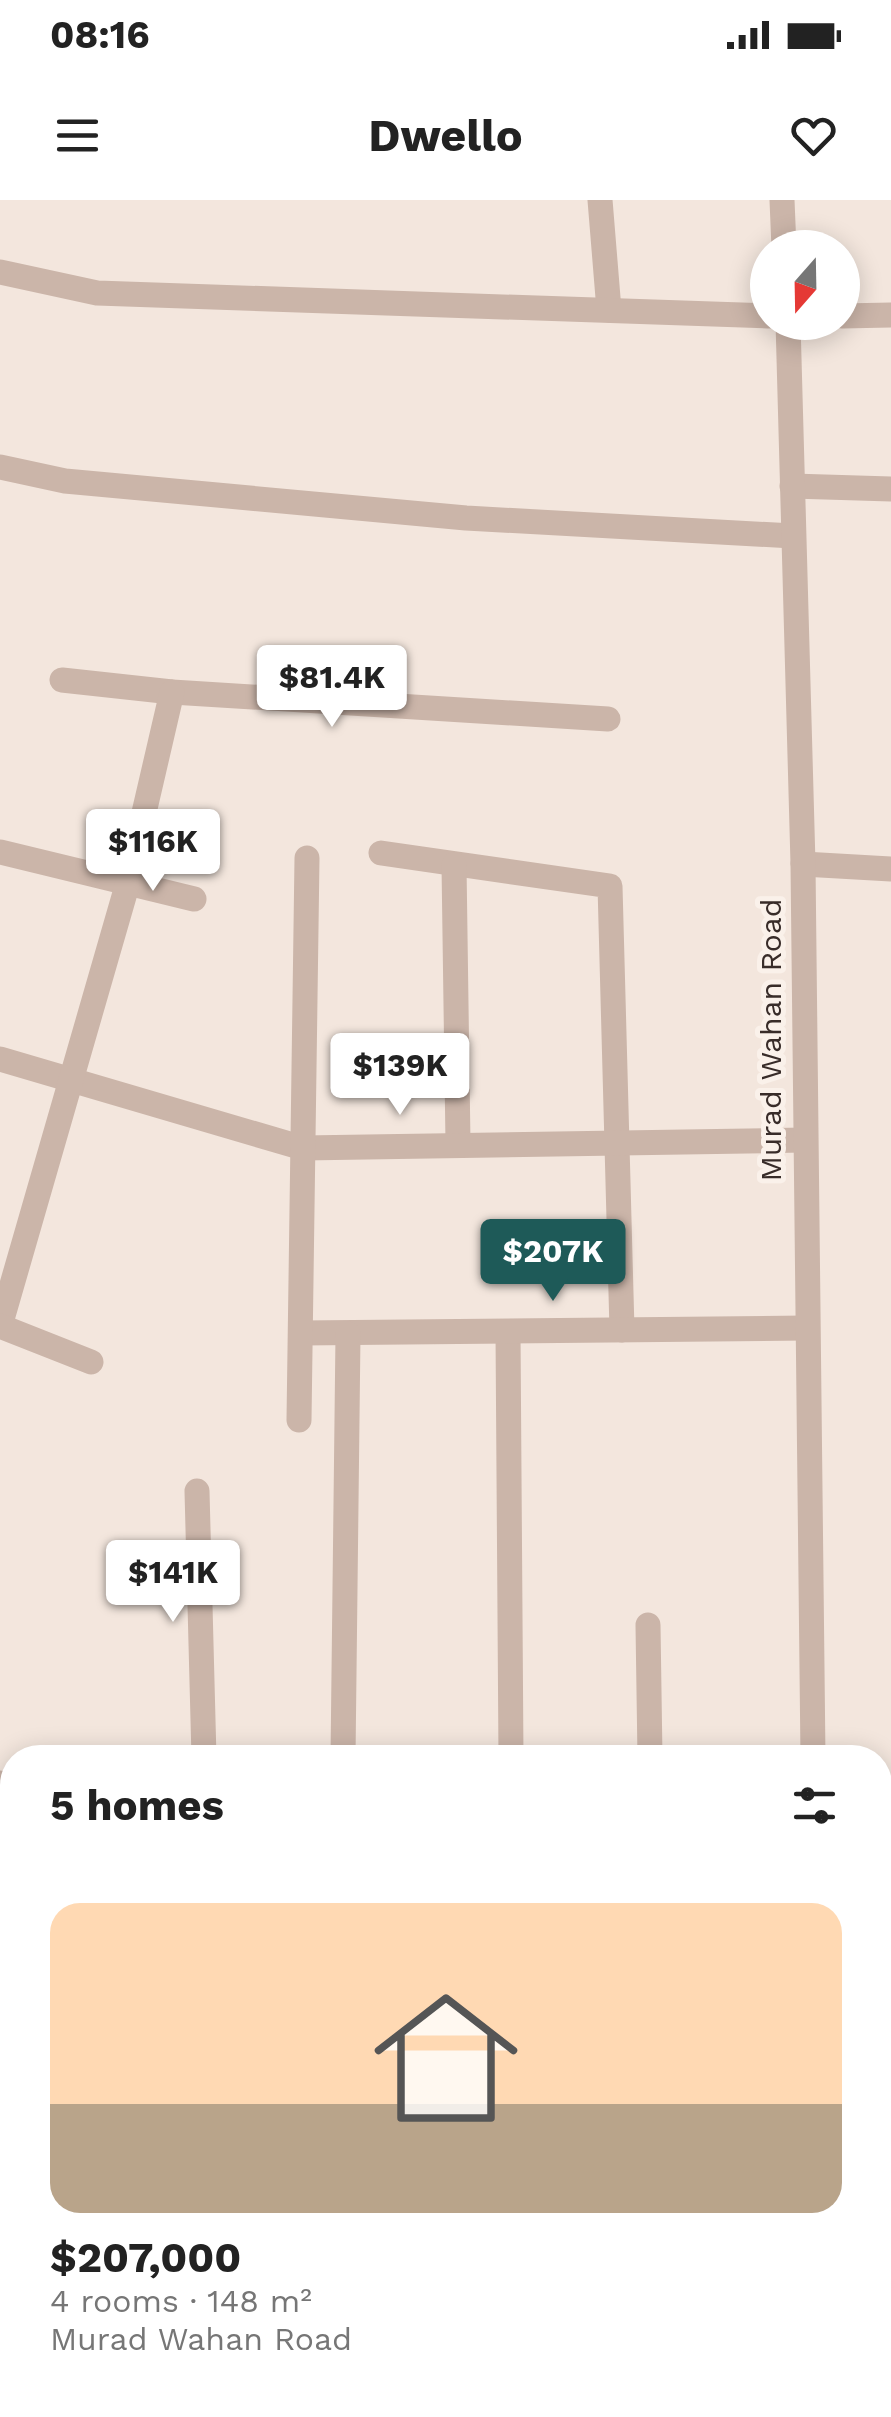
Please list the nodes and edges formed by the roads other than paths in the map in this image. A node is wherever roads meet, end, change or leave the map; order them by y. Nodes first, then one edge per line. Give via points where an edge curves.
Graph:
1 (600, 200) edge
2 (782, 200) edge
3 (783, 230) edge
4 (0, 272) edge
5 (609, 310) junction
6 (750, 315) edge
7 (891, 315) edge
8 (860, 316) edge
9 (788, 340) edge
10 (0, 467) edge
11 (792, 486) junction
12 (891, 489) edge
13 (794, 536) junction
14 (62, 680) dead end
15 (172, 692) junction
16 (608, 720) dead end
17 (0, 852) edge
18 (381, 852) dead end
19 (307, 858) dead end
20 (803, 864) junction
21 (454, 865) junction
22 (891, 869) edge
23 (127, 886) junction
24 (194, 899) dead end
25 (0, 1059) edge
26 (72, 1080) junction
27 (804, 1140) junction
28 (618, 1142) junction
29 (458, 1143) junction
30 (304, 1148) junction
31 (0, 1326) edge
32 (806, 1328) junction
33 (622, 1330) junction
34 (508, 1332) junction
35 (301, 1333) junction
36 (348, 1334) junction
37 (92, 1362) dead end
38 (299, 1420) dead end
39 (197, 1490) dead end
40 (648, 1626) dead end
41 (204, 1745) edge
42 (344, 1745) edge
43 (512, 1745) edge
44 (650, 1745) edge
45 (813, 1745) edge

1 - 5 street
2 - 3 street
4 - 5 street via 97,293
5 - 6 street
7 - 8 street
9 - 11 street, Murad Wahan Road
10 - 13 street via 65,481 466,518
11 - 12 street
11 - 13 street, Murad Wahan Road
13 - 20 street, Murad Wahan Road
14 - 15 street
15 - 16 street
15 - 23 street
17 - 23 street
18 - 21 street
19 - 30 street
20 - 22 street
20 - 27 street, Murad Wahan Road
21 - 28 street via 610,886
21 - 29 street
23 - 24 street
23 - 26 street
25 - 26 street
26 - 30 street
26 - 31 street
27 - 28 street
27 - 32 street, Murad Wahan Road
28 - 29 street
28 - 33 street
29 - 30 street
30 - 35 street
31 - 37 street
32 - 33 street
32 - 45 street, Murad Wahan Road
33 - 34 street
34 - 36 street
34 - 43 street
35 - 36 street
35 - 38 street
36 - 42 street
39 - 41 street
40 - 44 street

